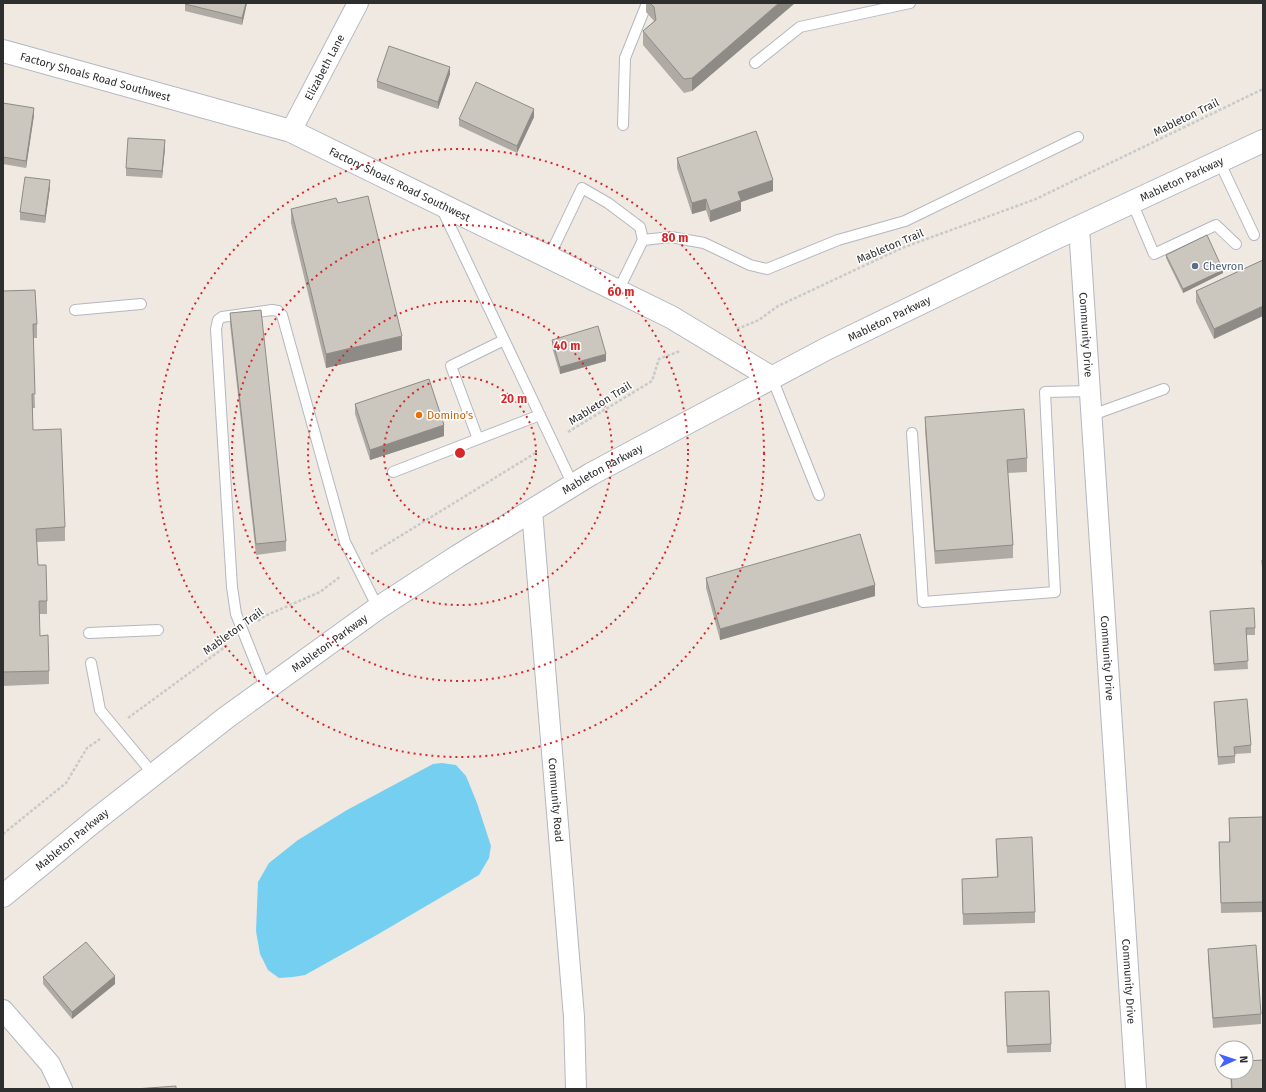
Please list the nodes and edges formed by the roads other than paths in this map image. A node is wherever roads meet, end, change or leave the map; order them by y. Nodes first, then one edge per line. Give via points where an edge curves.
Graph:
1 (358, 3) edge
2 (646, 3) edge
3 (910, 3) edge
4 (3, 51) edge
5 (755, 63) dead end
6 (623, 125) dead end
7 (291, 131) junction
8 (1078, 137) dead end
9 (1263, 141) edge
10 (1219, 161) junction
11 (1132, 202) junction
12 (439, 203) junction
13 (1079, 227) junction
14 (1254, 235) dead end
15 (643, 240) junction
16 (1236, 244) dead end
17 (549, 257) junction
18 (618, 291) junction
19 (141, 304) dead end
20 (75, 310) dead end
21 (504, 340) junction
22 (772, 378) junction
23 (1164, 389) dead end
24 (1090, 391) junction
25 (540, 415) junction
26 (1092, 415) junction
27 (912, 433) dead end
28 (478, 439) junction
29 (393, 472) dead end
30 (573, 485) junction
31 (819, 494) dead end
32 (532, 511) junction
33 (378, 608) junction
34 (158, 630) dead end
35 (89, 633) dead end
36 (91, 662) dead end
37 (266, 689) junction
38 (154, 775) junction
39 (3, 896) edge
40 (3, 1010) edge
41 (62, 1089) edge
42 (576, 1089) edge
43 (1136, 1089) edge

1 - 7 street, Elizabeth Lane
2 - 6 lane via 625,58
3 - 5 lane via 800,27
4 - 7 main road, Factory Shoals Road Southwest
7 - 12 main road, Factory Shoals Road Southwest
8 - 15 lane via 905,221 838,240 768,269 750,265 704,243 671,237
9 - 10 main road, Mableton Parkway
10 - 11 main road, Mableton Parkway
10 - 14 lane
11 - 13 main road, Mableton Parkway
11 - 16 lane via 1154,254 1216,225
12 - 17 main road, Factory Shoals Road Southwest
12 - 21 lane
13 - 22 main road, Mableton Parkway via 826,348
13 - 24 street, Community Drive
15 - 17 lane via 640,227 608,203 582,188
15 - 18 lane
17 - 18 main road, Factory Shoals Road Southwest
18 - 22 main road, Factory Shoals Road Southwest via 671,317
19 - 20 lane
21 - 25 lane
21 - 28 lane via 451,366
22 - 30 main road, Mableton Parkway
22 - 31 lane
23 - 26 lane
24 - 26 street, Community Drive
24 - 27 lane via 1045,392 1055,592 924,602
25 - 28 lane
25 - 30 lane
26 - 43 street, Community Drive
28 - 29 lane
30 - 32 main road, Mableton Parkway
32 - 33 main road, Mableton Parkway
32 - 42 street, Community Road via 574,1017
33 - 37 main road, Mableton Parkway
33 - 37 lane via 345,542 282,315 272,310 222,317 218,320 216,329 232,587 236,614
34 - 35 lane
36 - 38 lane via 100,710
37 - 38 main road, Mableton Parkway
38 - 39 main road, Mableton Parkway
40 - 41 street via 50,1064

